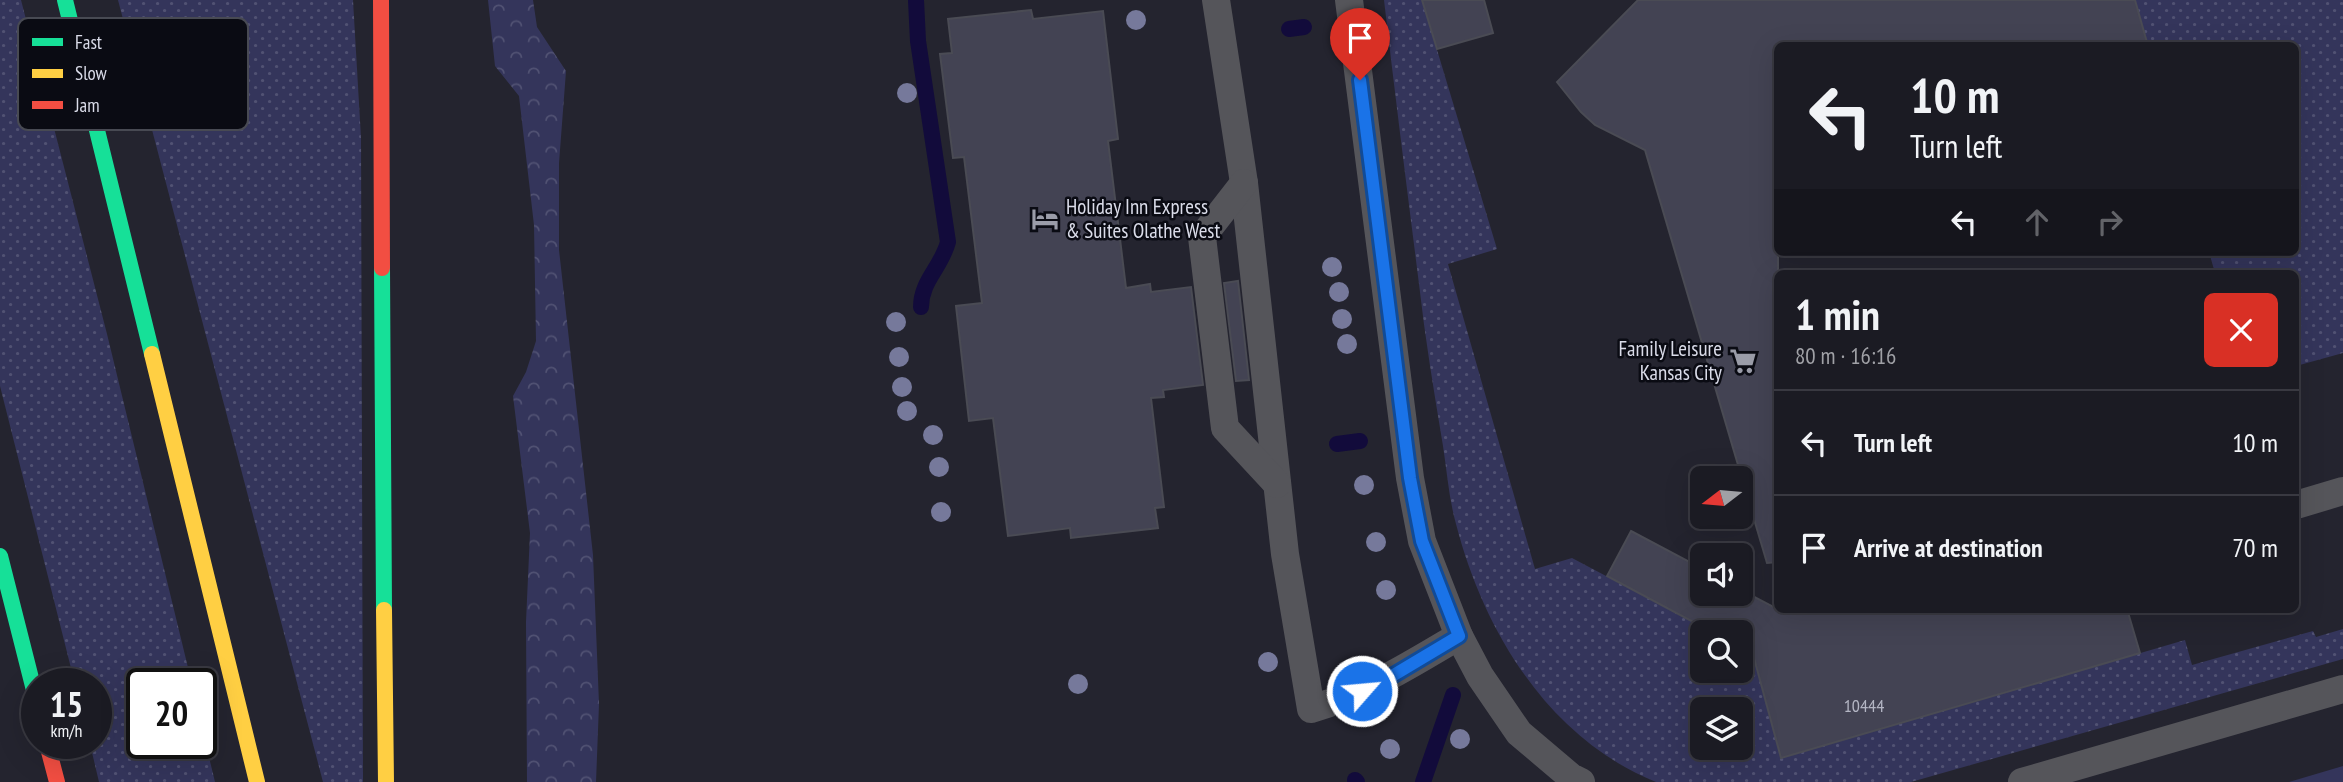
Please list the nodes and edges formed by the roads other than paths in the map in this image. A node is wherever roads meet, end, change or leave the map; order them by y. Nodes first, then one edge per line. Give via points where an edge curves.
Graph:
1 (65, 0) edge
2 (382, 0) edge
3 (1216, 0) edge
4 (1349, 0) edge
5 (69, 18) edge
6 (97, 130) edge
7 (1244, 183) junction
8 (1277, 484) junction
9 (2343, 491) edge
10 (2299, 504) edge
11 (0, 556) edge
12 (1459, 636) junction
13 (28, 668) edge
14 (2343, 689) edge
15 (51, 759) edge
16 (57, 782) edge
17 (257, 782) edge
18 (386, 782) edge
19 (1581, 782) edge
20 (2022, 782) edge

1 - 5 highway
2 - 18 highway
3 - 7 lane
4 - 12 lane via 1410,478 1422,541
6 - 17 highway
7 - 8 lane
7 - 8 lane via 1202,237 1225,428
8 - 12 lane via 1311,709 1382,682
9 - 10 lane
11 - 13 highway
12 - 19 lane via 1519,733
14 - 20 lane
15 - 16 highway

